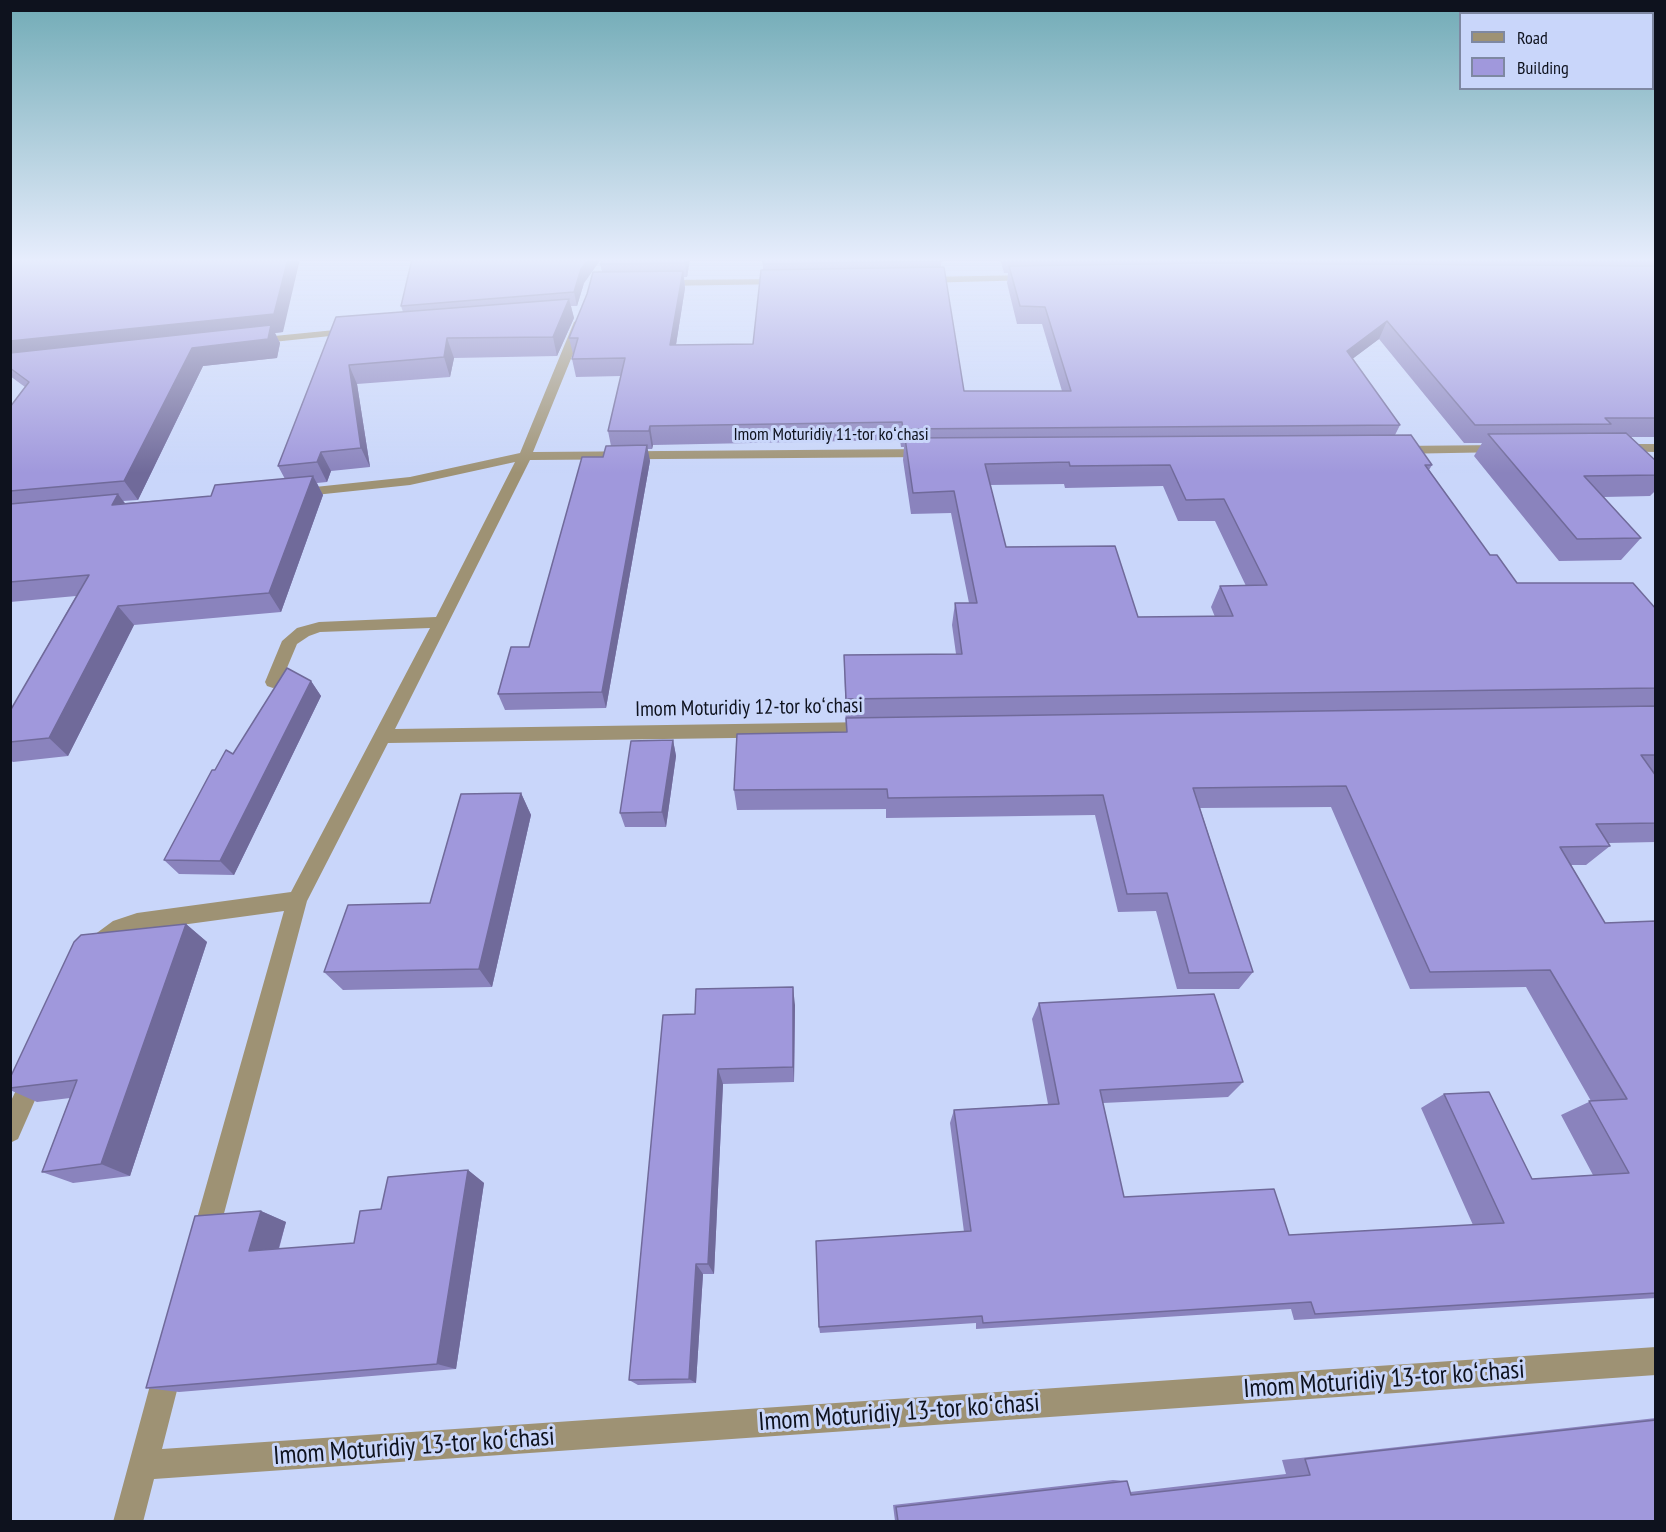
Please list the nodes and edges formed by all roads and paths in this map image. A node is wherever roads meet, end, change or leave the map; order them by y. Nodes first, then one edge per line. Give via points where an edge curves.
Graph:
1 (362, 330) edge
2 (573, 330) edge
3 (236, 343) edge
4 (1608, 448) edge
5 (1656, 448) edge
6 (1513, 449) edge
7 (1382, 450) edge
8 (942, 453) edge
9 (525, 456) junction
10 (285, 494) edge
11 (441, 622) junction
12 (273, 682) dead end
13 (883, 729) edge
14 (383, 736) junction
15 (297, 900) junction
16 (85, 963) edge
17 (43, 1058) edge
18 (10, 1131) edge
19 (199, 1258) edge
20 (174, 1350) edge
21 (1656, 1361) edge
22 (143, 1465) junction
23 (128, 1521) edge

1 - 3 street
2 - 9 street
4 - 5 street
6 - 7 street
8 - 9 street, Imom Moturidiy 11-tor koʻchasi
9 - 10 street, Imom Moturidiy 11-tor koʻchasi via 410,481
9 - 11 street
11 - 12 street via 319,627 303,632 290,641
11 - 14 street
13 - 14 street, Imom Moturidiy 12-tor koʻchasi
14 - 15 street
15 - 16 street via 137,922 105,937
15 - 19 street
17 - 18 street
20 - 22 street
21 - 22 street, Imom Moturidiy 13-tor koʻchasi
22 - 23 street

